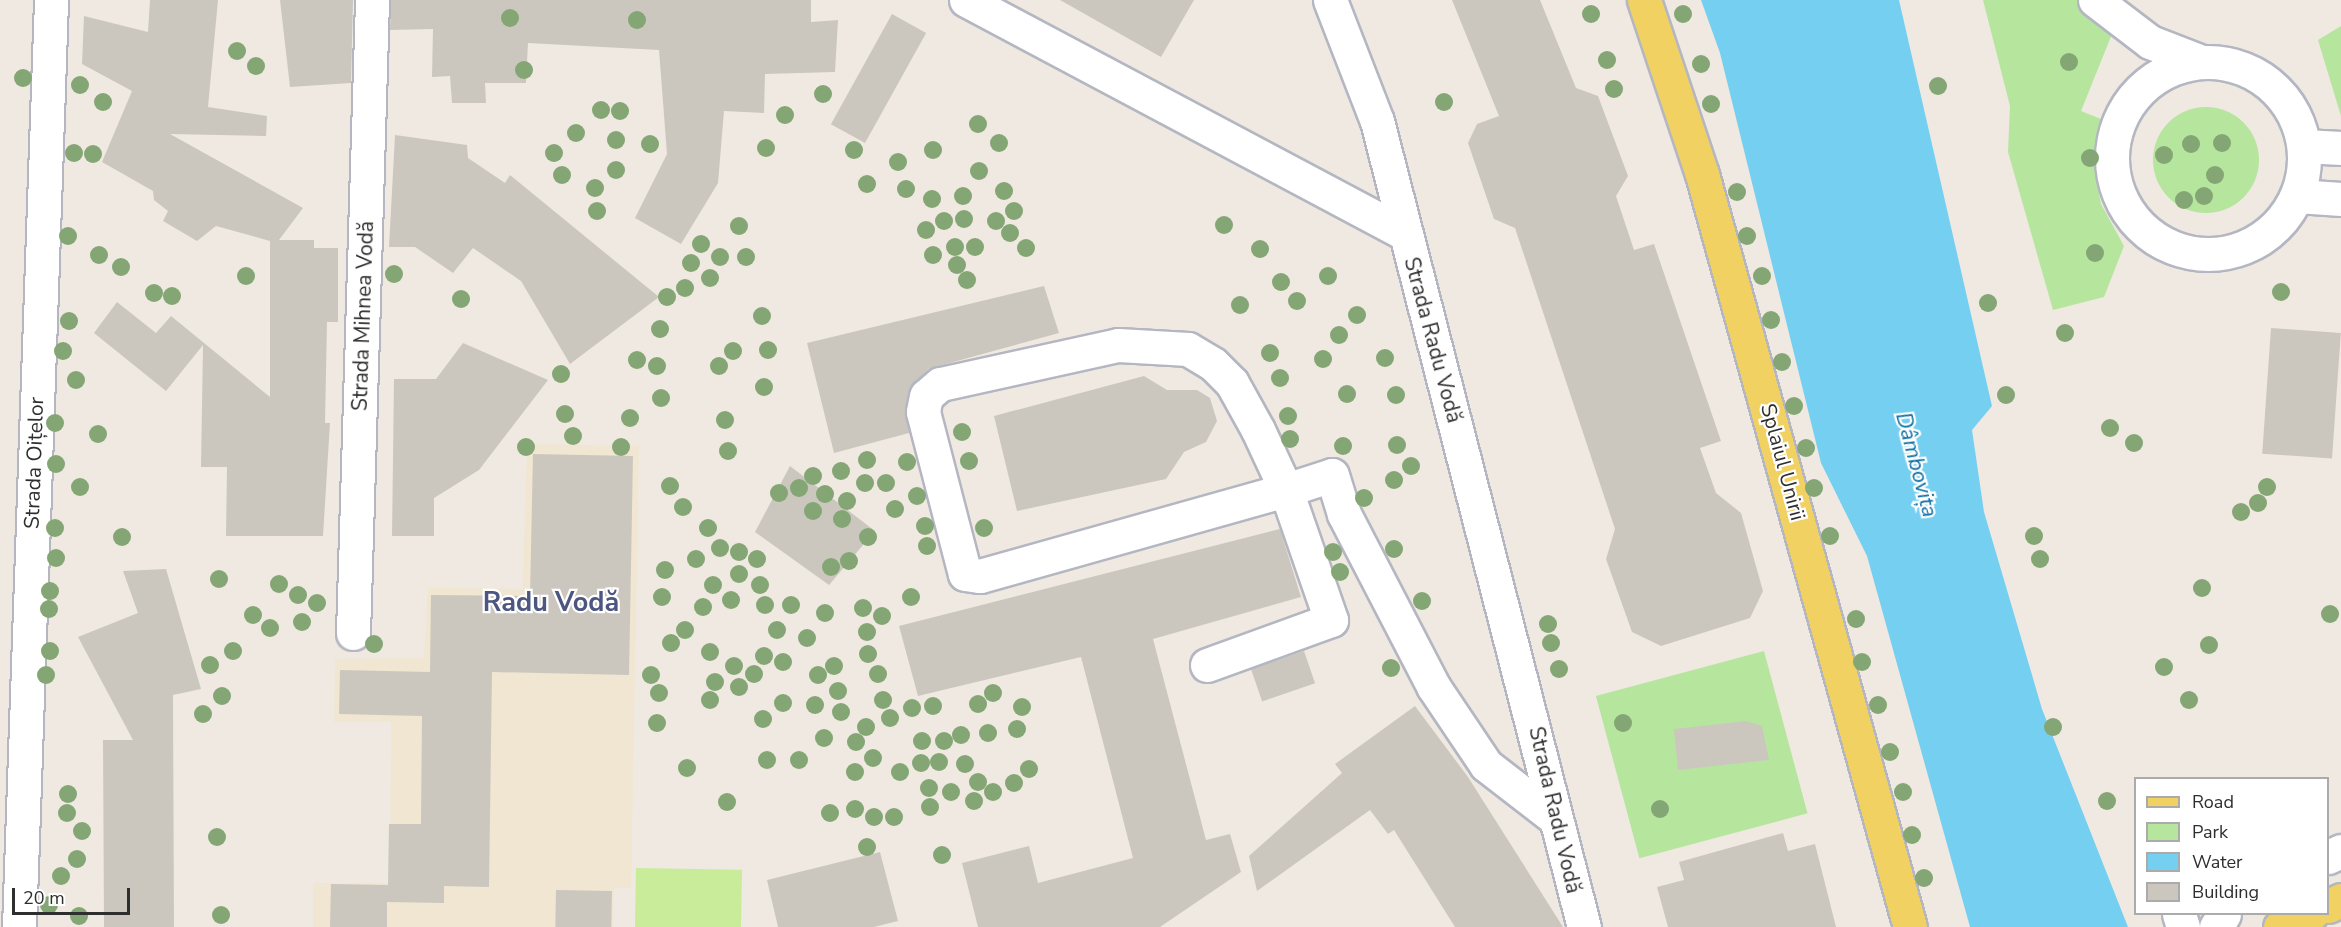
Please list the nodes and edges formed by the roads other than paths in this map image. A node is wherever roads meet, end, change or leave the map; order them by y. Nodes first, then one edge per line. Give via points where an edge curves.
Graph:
1 (51, 0) edge
2 (372, 0) edge
3 (966, 0) edge
4 (1330, 0) edge
5 (1644, 0) edge
6 (2095, 0) edge
7 (2202, 62) junction
8 (2304, 146) junction
9 (2341, 148) edge
10 (2298, 196) junction
11 (2341, 199) edge
12 (1404, 233) junction
13 (1286, 490) junction
14 (353, 633) dead end
15 (1207, 665) dead end
16 (1552, 816) junction
17 (2309, 915) edge
18 (18, 927) edge
19 (1584, 927) edge
20 (1910, 927) edge
21 (2280, 927) edge

1 - 18 street, Strada Oițelor
2 - 14 street, Strada Mihnea Vodă
3 - 12 street, Strada Radu Vodă
4 - 12 street via 1372,103
5 - 20 main road, Splaiul Unirii via 1696,151
6 - 7 street via 2150,42
7 - 8 street via 2230,64 2258,75 2280,94 2296,117
7 - 10 street via 2171,70 2144,86 2124,110 2114,140 2113,171 2122,201 2140,226 2165,245 2195,253 2227,253 2256,242 2281,222
8 - 9 street
8 - 10 street
10 - 11 street
12 - 16 street, Strada Radu Vodă via 1535,725
13 - 13 street via 1232,383 1188,349 1118,345 940,384 926,396 923,412 965,574 980,576
13 - 15 street via 1331,620
13 - 16 street via 1332,475 1344,514 1433,686 1486,765
16 - 19 street, Strada Radu Vodă
17 - 21 main road

